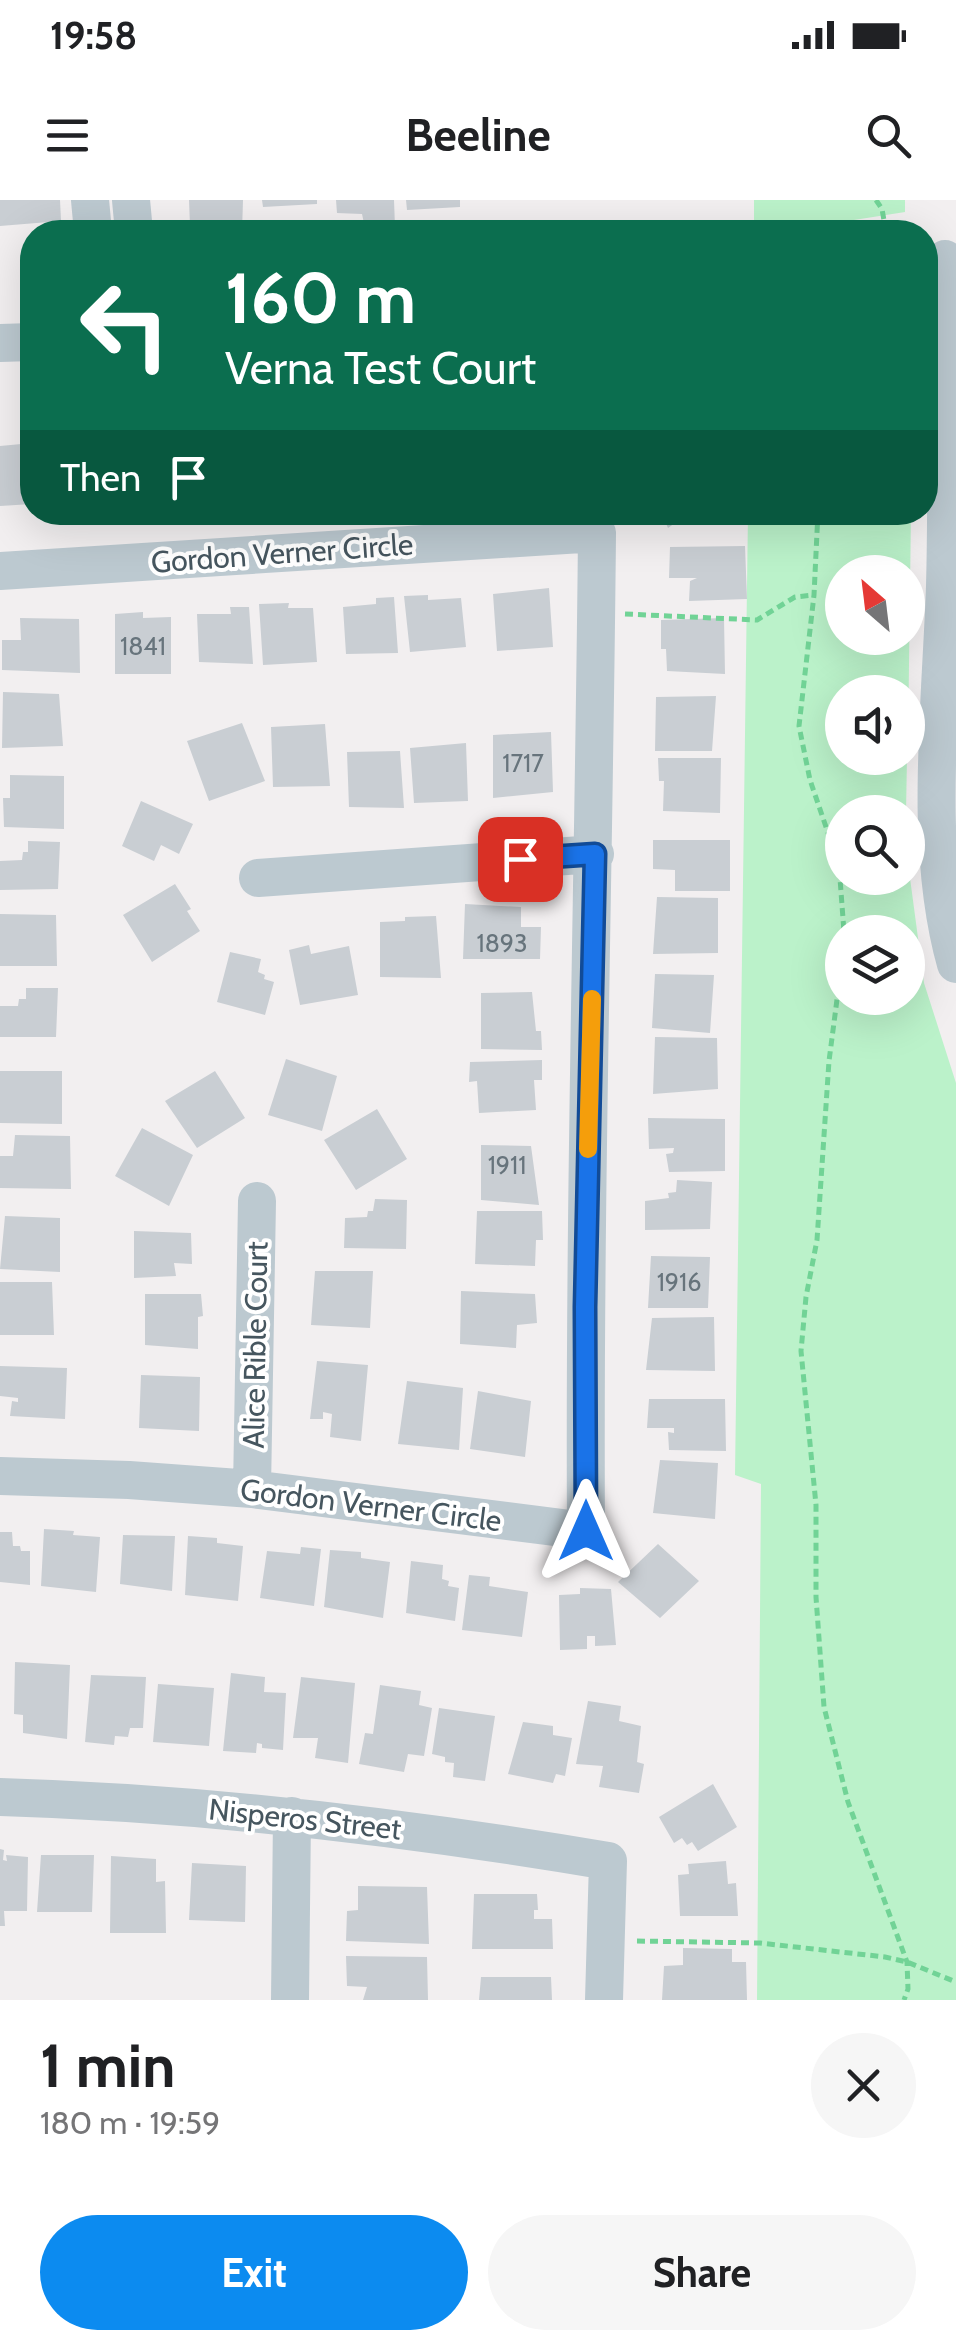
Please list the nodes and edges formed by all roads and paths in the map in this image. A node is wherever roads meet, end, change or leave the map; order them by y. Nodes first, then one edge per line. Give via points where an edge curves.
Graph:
1 (942, 260) edge
2 (952, 485) edge
3 (817, 525) edge
4 (0, 571) edge
5 (814, 594) junction
6 (597, 614) junction
7 (595, 854) junction
8 (258, 878) dead end
9 (844, 915) edge
10 (956, 964) edge
11 (834, 1015) edge
12 (257, 1200) dead end
13 (0, 1476) edge
14 (252, 1490) junction
15 (0, 1797) edge
16 (292, 1816) junction
17 (604, 1940) junction
18 (907, 1962) junction
19 (956, 1982) edge
20 (290, 2000) edge
21 (604, 2000) edge
22 (904, 2000) edge

1 - 2 street
2 - 10 street via 938,865
3 - 5 path
4 - 6 street, Gordon Verner Circle via 598,533
5 - 6 path via 757,620
5 - 9 path via 799,726 839,865
6 - 7 street, Gordon Verner Circle
7 - 8 street
7 - 14 street, Gordon Verner Circle via 586,1531
11 - 18 path via 802,1351 824,1708 848,1802
12 - 14 street, Alice Rible Court
13 - 14 street, Gordon Verner Circle
15 - 16 street, Nisperos Street
16 - 17 street, Nisperos Street via 608,1861
16 - 20 street
17 - 18 path via 760,1943
17 - 21 street
18 - 19 path
18 - 22 path

